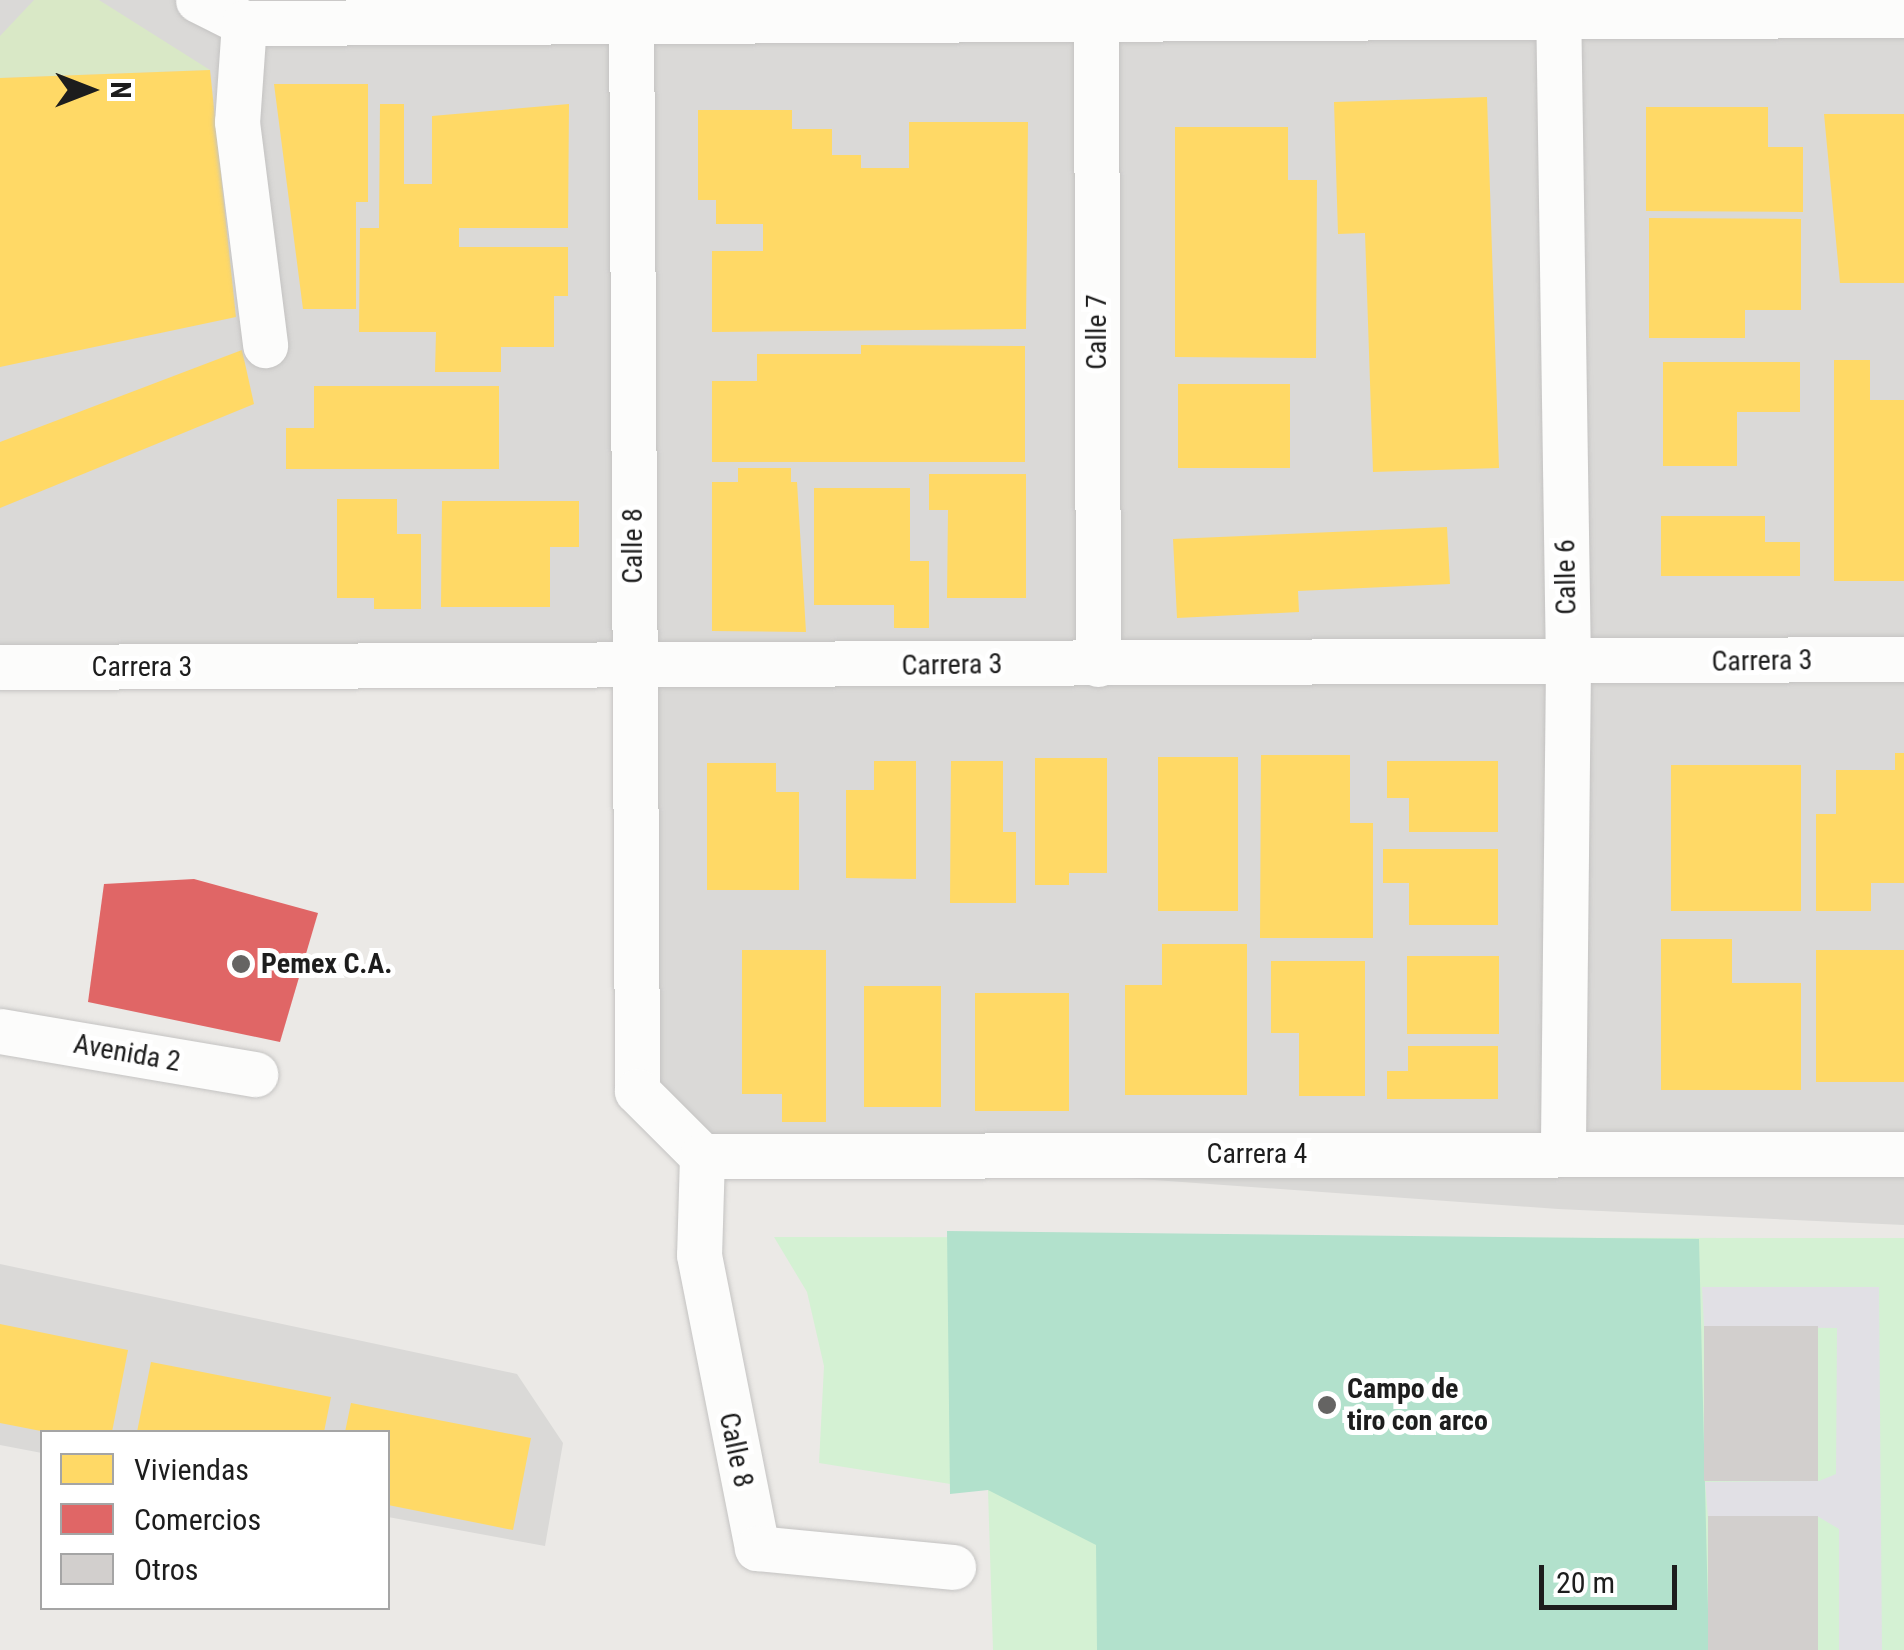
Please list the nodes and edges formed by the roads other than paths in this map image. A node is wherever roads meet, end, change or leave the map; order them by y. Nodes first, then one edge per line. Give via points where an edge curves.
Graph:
1 (198, 0) edge
2 (631, 9) edge
3 (1096, 11) edge
4 (1558, 11) edge
5 (1904, 15) edge
6 (244, 24) junction
7 (265, 345) dead end
8 (1904, 659) edge
9 (1098, 664) junction
10 (1568, 664) junction
11 (0, 667) edge
12 (634, 668) junction
13 (0, 1032) edge
14 (254, 1074) dead end
15 (1563, 1154) junction
16 (1904, 1154) edge
17 (702, 1156) junction
18 (954, 1567) dead end

1 - 6 street
2 - 3 street
2 - 6 street
2 - 12 street, Calle 8
3 - 4 street
3 - 9 street, Calle 7
4 - 5 street
4 - 10 street, Calle 6
6 - 7 street via 237,122
8 - 10 street, Carrera 3
9 - 10 street, Carrera 3
9 - 12 street, Carrera 3
10 - 15 street, Calle 6
11 - 12 street, Carrera 3
12 - 17 street, Calle 8 via 637,1092
13 - 14 street, Avenida 2
15 - 16 street, Carrera 4
15 - 17 street, Carrera 4
17 - 18 street, Calle 8 via 699,1255 756,1548

